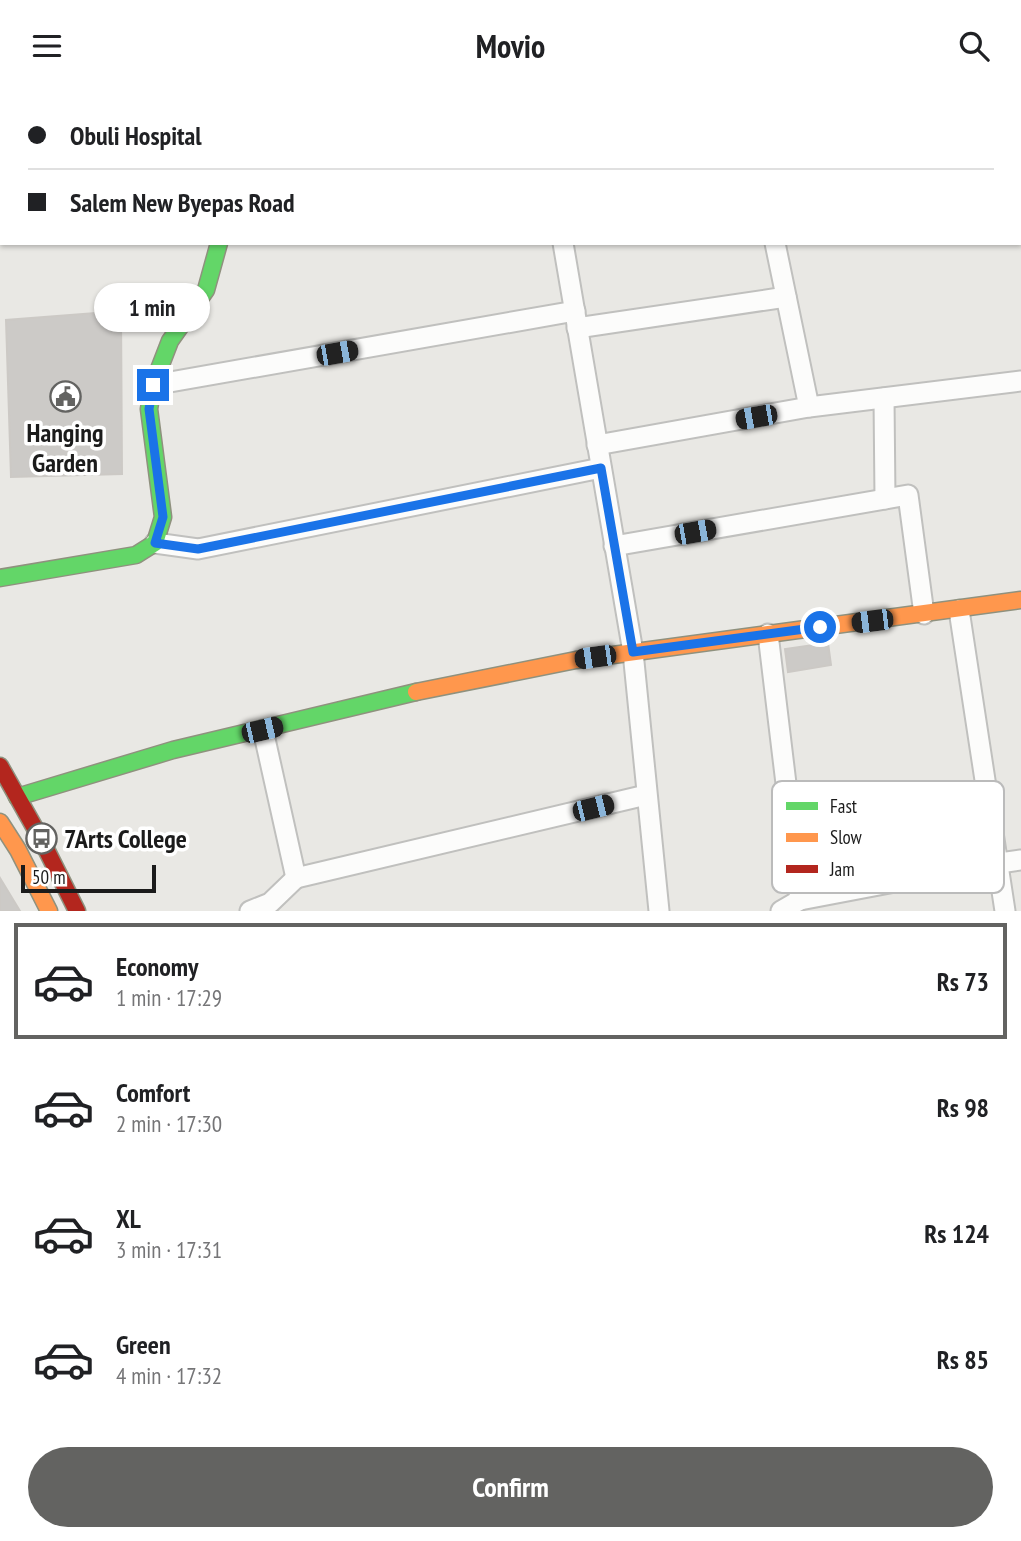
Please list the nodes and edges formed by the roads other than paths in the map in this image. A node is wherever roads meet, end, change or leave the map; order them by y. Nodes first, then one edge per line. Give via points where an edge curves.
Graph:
1 (218, 245) edge
2 (563, 245) edge
3 (775, 245) edge
4 (786, 297) junction
5 (576, 320) junction
6 (1021, 381) edge
7 (153, 385) junction
8 (884, 398) junction
9 (809, 407) junction
10 (597, 445) junction
11 (601, 468) junction
12 (884, 499) junction
13 (155, 543) junction
14 (614, 546) junction
15 (0, 578) edge
16 (1021, 600) edge
17 (959, 610) junction
18 (924, 614) junction
19 (768, 634) junction
20 (633, 652) junction
21 (262, 730) junction
22 (0, 766) edge
23 (786, 781) edge
24 (985, 781) edge
25 (646, 795) junction
26 (17, 797) junction
27 (0, 822) edge
28 (296, 878) junction
29 (799, 893) edge
30 (838, 893) edge
31 (1002, 893) edge
32 (800, 900) junction
33 (49, 911) edge
34 (77, 911) edge
35 (250, 911) edge
36 (659, 911) edge
37 (781, 911) edge
38 (1005, 911) edge

1 - 7 street via 206,290 170,341
2 - 5 street
3 - 4 street
4 - 5 street
4 - 9 street
5 - 7 street
5 - 10 street
6 - 8 street
7 - 13 street via 149,409 163,517
8 - 9 street
8 - 12 street
9 - 10 street
10 - 11 street
11 - 13 street via 198,549
11 - 14 street
12 - 14 street
12 - 18 street via 908,495
13 - 15 street via 136,555
14 - 20 street
16 - 17 street
17 - 18 street
17 - 24 street
18 - 19 street
19 - 20 street
19 - 23 street
20 - 21 street via 403,695
20 - 25 street
21 - 26 street via 173,750
21 - 28 street
22 - 26 street
25 - 28 street
25 - 36 street
26 - 34 street
27 - 33 street
28 - 35 street via 270,903
29 - 32 street
30 - 32 street
31 - 38 street
32 - 37 street

